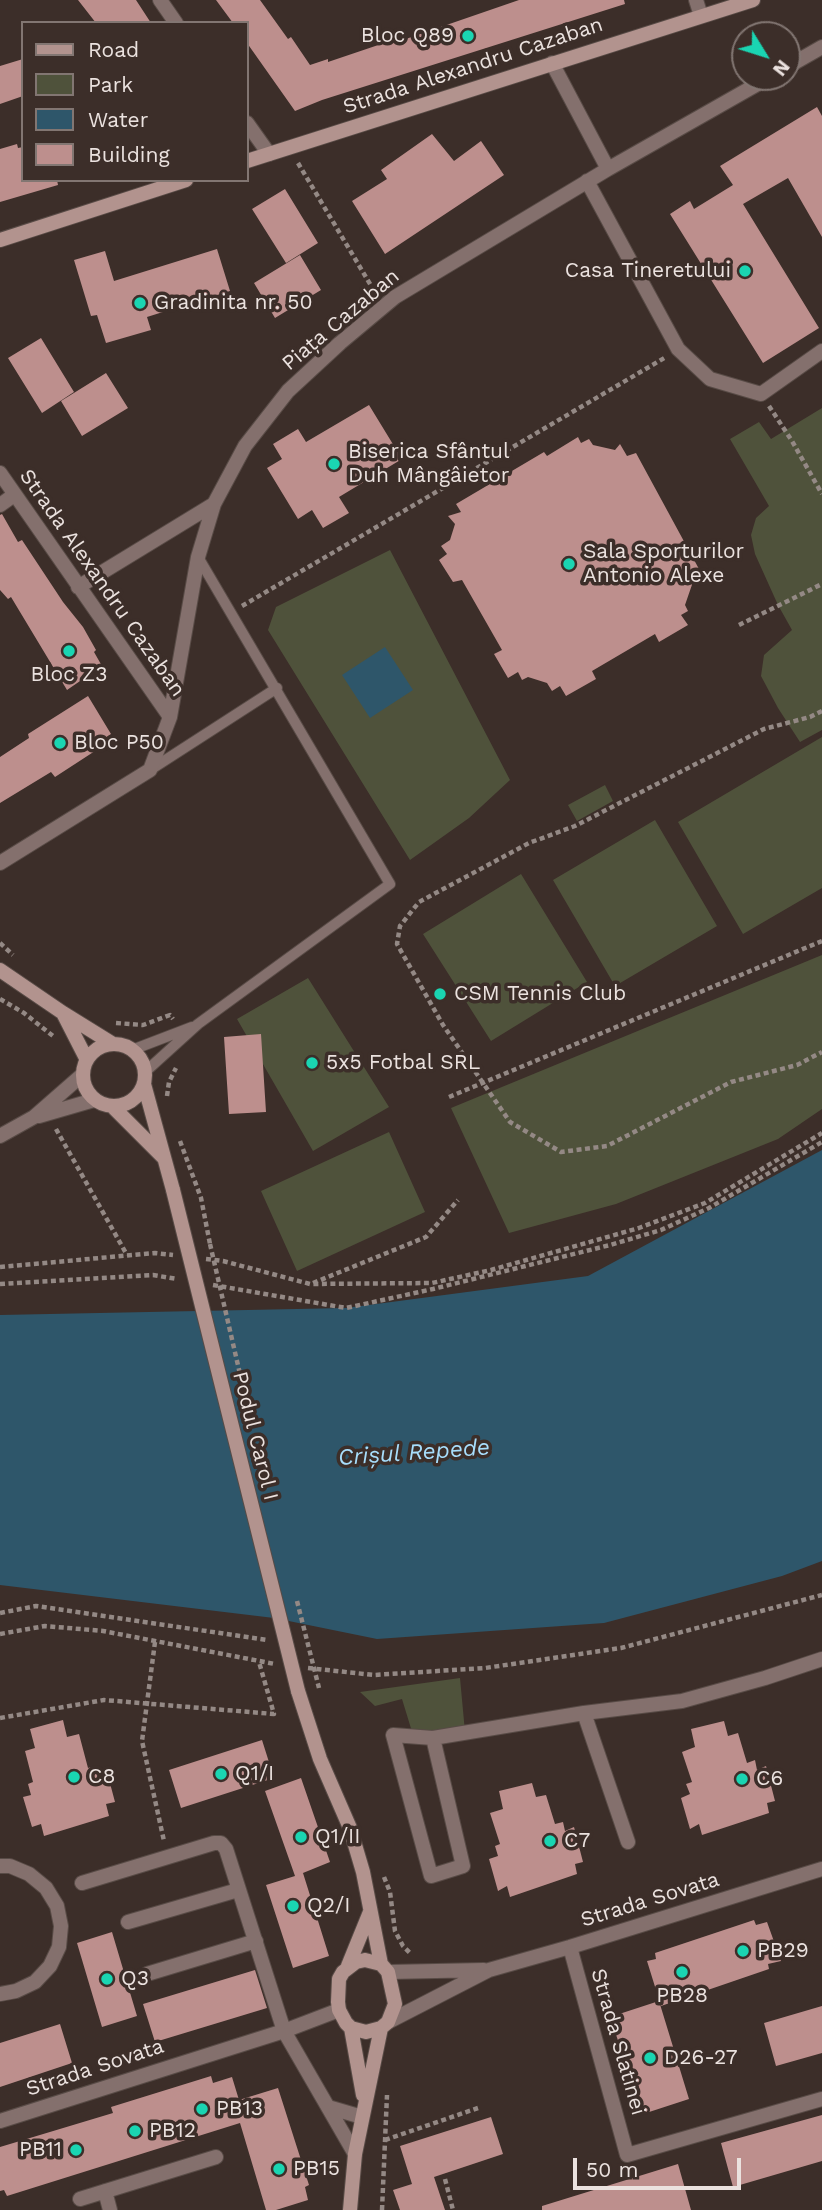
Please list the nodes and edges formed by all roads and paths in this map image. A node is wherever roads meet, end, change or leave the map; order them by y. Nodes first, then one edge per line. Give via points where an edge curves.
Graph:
1 (160, 0) edge
2 (696, 0) edge
3 (753, 0) edge
4 (701, 16) junction
5 (175, 21) edge
6 (822, 47) edge
7 (801, 59) edge
8 (552, 63) junction
9 (745, 91) edge
10 (248, 124) edge
11 (288, 148) junction
12 (269, 154) junction
13 (248, 161) edge
14 (608, 169) junction
15 (587, 181) junction
16 (180, 182) edge
17 (0, 240) edge
18 (383, 307) junction
19 (678, 349) junction
20 (822, 351) edge
21 (761, 394) junction
22 (0, 473) edge
23 (822, 494) edge
24 (15, 495) junction
25 (214, 503) junction
26 (0, 505) edge
27 (198, 557) junction
28 (822, 584) edge
29 (78, 587) junction
30 (232, 612) junction
31 (739, 625) dead end
32 (277, 688) junction
33 (822, 711) edge
34 (170, 717) junction
35 (150, 769) junction
36 (0, 863) edge
37 (822, 941) edge
38 (0, 943) edge
39 (13, 955) dead end
40 (0, 970) edge
41 (63, 1013) junction
42 (112, 1020) dead end
43 (198, 1024) junction
44 (183, 1031) junction
45 (113, 1044) junction
46 (132, 1049) junction
47 (822, 1052) edge
48 (86, 1060) junction
49 (182, 1061) dead end
50 (82, 1075) junction
51 (144, 1078) junction
52 (483, 1083) junction
53 (449, 1097) dead end
54 (94, 1100) junction
55 (169, 1105) dead end
56 (113, 1107) junction
57 (34, 1117) junction
58 (52, 1122) dead end
59 (822, 1133) edge
60 (0, 1136) edge
61 (178, 1136) dead end
62 (822, 1143) edge
63 (165, 1159) junction
64 (458, 1200) dead end
65 (127, 1255) junction
66 (182, 1256) dead end
67 (196, 1258) dead end
68 (0, 1266) edge
69 (180, 1280) dead end
70 (0, 1284) edge
71 (208, 1284) dead end
72 (310, 1284) junction
73 (252, 1425) dead end
74 (822, 1595) edge
75 (295, 1596) dead end
76 (0, 1614) edge
77 (0, 1634) edge
78 (155, 1642) junction
79 (275, 1642) dead end
80 (822, 1658) edge
81 (259, 1662) junction
82 (279, 1665) dead end
83 (306, 1668) dead end
84 (319, 1688) dead end
85 (146, 1703) junction
86 (584, 1713) junction
87 (0, 1718) edge
88 (433, 1738) junction
89 (628, 1842) dead end
90 (167, 1857) junction
91 (0, 1866) edge
92 (822, 1869) edge
93 (82, 1883) dead end
94 (238, 1890) junction
95 (390, 1892) dead end
96 (370, 1911) junction
97 (128, 1922) dead end
98 (256, 1941) junction
99 (570, 1947) junction
100 (412, 1955) dead end
101 (348, 1966) junction
102 (385, 1968) junction
103 (489, 1970) junction
104 (147, 1974) dead end
105 (0, 1994) edge
106 (338, 2010) junction
107 (385, 2025) junction
108 (351, 2028) junction
109 (284, 2031) junction
110 (387, 2089) dead end
111 (822, 2099) edge
112 (328, 2108) junction
113 (478, 2108) dead end
114 (363, 2110) junction
115 (0, 2121) edge
116 (385, 2140) junction
117 (355, 2154) junction
118 (216, 2157) dead end
119 (444, 2179) dead end
120 (105, 2191) junction
121 (80, 2199) dead end
122 (110, 2210) edge
123 (350, 2210) edge
124 (382, 2210) edge
125 (453, 2210) edge

1 - 5 street
2 - 4 street
3 - 4 street, Strada Alexandru Cazaban
4 - 8 street, Strada Alexandru Cazaban
6 - 7 street
8 - 11 street, Strada Alexandru Cazaban
8 - 14 street
9 - 14 street
10 - 12 street
11 - 12 street, Strada Alexandru Cazaban
11 - 18 path
12 - 13 street, Strada Alexandru Cazaban
14 - 15 street, Piața Cazaban
15 - 18 street, Piața Cazaban
15 - 19 street
16 - 17 street
18 - 25 street, Piața Cazaban via 288,391 245,446
19 - 21 street via 710,379
19 - 30 path
20 - 21 street
21 - 23 path
22 - 24 street, Strada Alexandru Cazaban
24 - 26 street
24 - 29 street, Strada Alexandru Cazaban
25 - 27 street, Strada Alexandru Cazaban
25 - 29 street
27 - 30 lane
27 - 34 street, Strada Alexandru Cazaban
28 - 31 path
29 - 34 street, Strada Alexandru Cazaban
30 - 32 lane
32 - 35 lane
32 - 43 lane via 390,884
33 - 52 path via 764,729 419,902 400,926 397,944 443,1026
34 - 35 street, Strada Alexandru Cazaban
35 - 36 street
37 - 52 path
38 - 39 path
40 - 41 street
41 - 45 street
41 - 48 street
42 - 44 path via 143,1025 170,1015
43 - 44 lane
43 - 51 lane
44 - 46 lane
45 - 46 street
45 - 48 street
46 - 51 street
47 - 52 path via 797,1065 730,1082 607,1146 561,1152 510,1122
48 - 50 street
49 - 55 path via 169,1082
50 - 54 street
50 - 57 street
51 - 56 street via 139,1094
51 - 63 street, Podul Carol I
52 - 53 path
54 - 56 street
54 - 57 street
56 - 63 street
57 - 60 street
58 - 65 path
59 - 72 path via 705,1203 639,1228 432,1283
61 - 73 path, bridge via 201,1198
62 - 71 path via 661,1230 433,1289 346,1308
63 - 96 street, Podul Carol I, bridge via 298,1691 349,1828
64 - 72 path via 426,1237
65 - 66 path via 155,1252
65 - 68 path
67 - 72 path
69 - 70 path via 153,1275
74 - 83 path via 621,1648 498,1666 374,1675
75 - 84 path, bridge
76 - 79 path via 36,1606
77 - 78 path via 45,1626
78 - 81 path
78 - 85 path
80 - 86 street via 682,1701
81 - 82 path
81 - 85 path via 274,1714
85 - 87 path via 104,1700
85 - 90 path via 142,1741
86 - 88 street
86 - 89 street
88 - 88 street via 463,1866 431,1875 393,1735
90 - 93 street
90 - 94 street via 221,1843
91 - 105 street via 29,1874 46,1888 57,1906 61,1926 59,1947 50,1966 35,1982
92 - 99 street, Strada Sovata
94 - 97 street
94 - 98 street
95 - 100 path via 395,1931
96 - 101 street
96 - 102 street, Podul Carol I
98 - 104 street
98 - 109 street
99 - 103 street, Strada Sovata
99 - 111 street, Strada Slatinei via 628,2155
101 - 102 street via 365,1960
101 - 106 street via 339,1979
102 - 103 street, Strada Sovata
102 - 107 street via 395,2004
103 - 107 street, Strada Sovata
106 - 108 street
106 - 109 street, Strada Sovata
107 - 108 street via 366,2032
107 - 114 street
108 - 114 street
109 - 112 street
109 - 115 street, Strada Sovata
110 - 116 path
112 - 114 street
112 - 117 street
113 - 116 path
114 - 117 street
116 - 124 path
117 - 123 street
118 - 120 street
119 - 125 path
120 - 121 street
120 - 122 street

